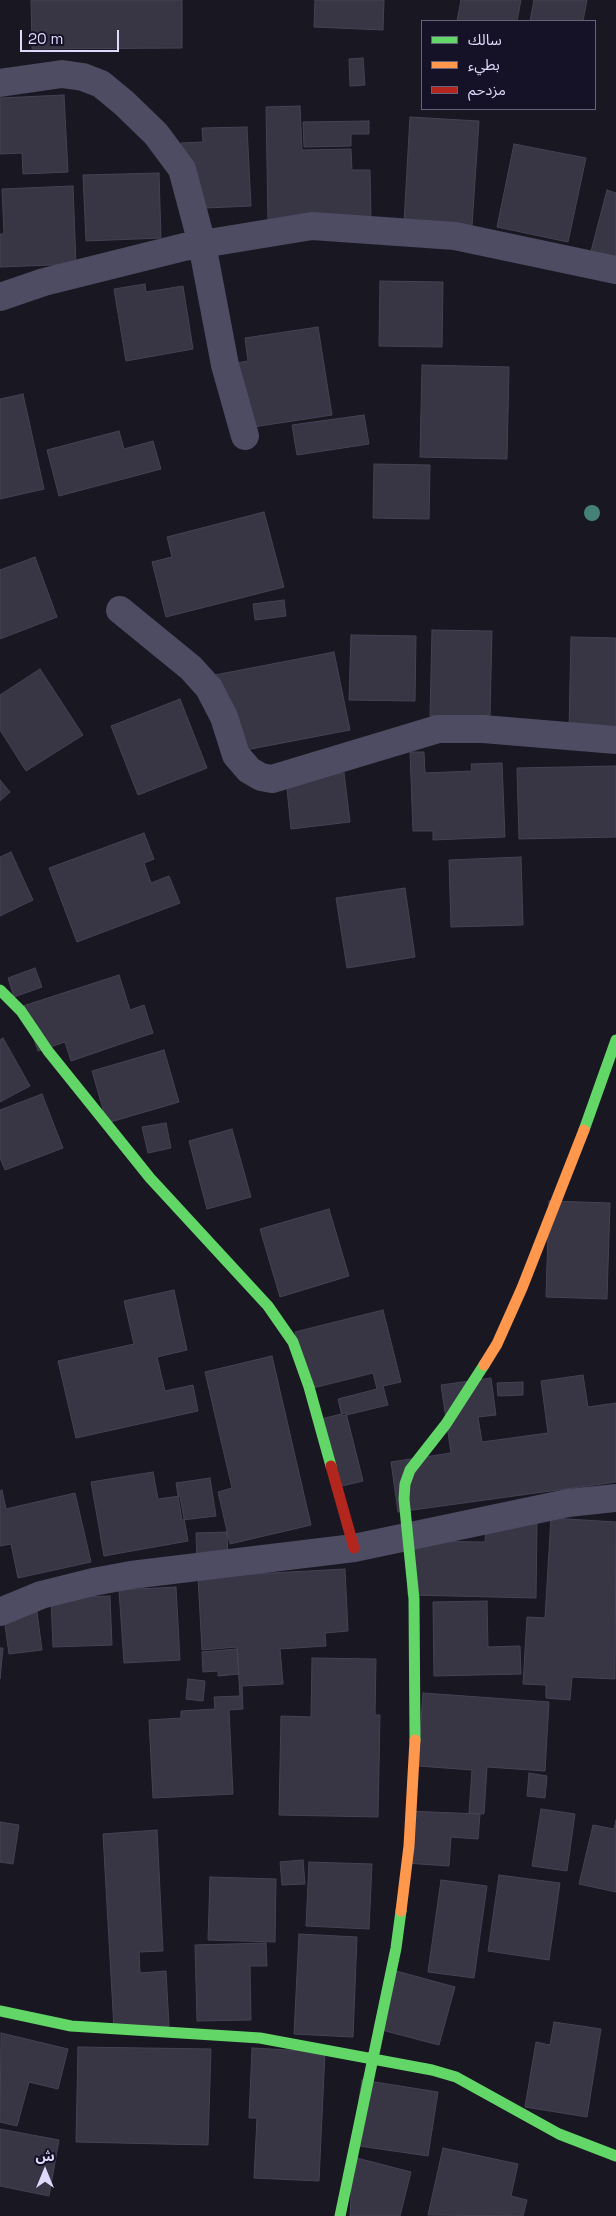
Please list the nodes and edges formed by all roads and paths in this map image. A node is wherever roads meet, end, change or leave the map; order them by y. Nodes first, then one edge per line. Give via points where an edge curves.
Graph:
1 (0, 83) edge
2 (202, 244) junction
3 (616, 270) edge
4 (0, 296) edge
5 (245, 436) dead end
6 (120, 610) dead end
7 (616, 740) edge
8 (0, 990) edge
9 (616, 1040) edge
10 (616, 1498) edge
11 (408, 1535) junction
12 (354, 1548) junction
13 (0, 1612) edge
14 (0, 2011) edge
15 (372, 2058) junction
16 (616, 2156) edge
17 (340, 2216) edge

1 - 2 street via 62,74 83,77 101,84 124,102 156,134 182,169
2 - 3 street via 312,226 455,236
2 - 4 street via 44,282
2 - 5 street via 225,365
6 - 7 street via 191,668 209,688 224,717 236,755 261,778 280,776 438,729 483,729
8 - 12 street via 21,1011 48,1051 150,1178 268,1306 292,1342 309,1387
9 - 11 street via 574,1160 497,1344 446,1424 410,1470 404,1499
10 - 11 street via 568,1503
11 - 12 street
11 - 15 street via 416,1669 416,1741 409,1846 396,1948
12 - 13 street via 131,1575 41,1595
14 - 15 street via 71,2026 260,2038
15 - 16 street via 456,2077 559,2134
15 - 17 street

